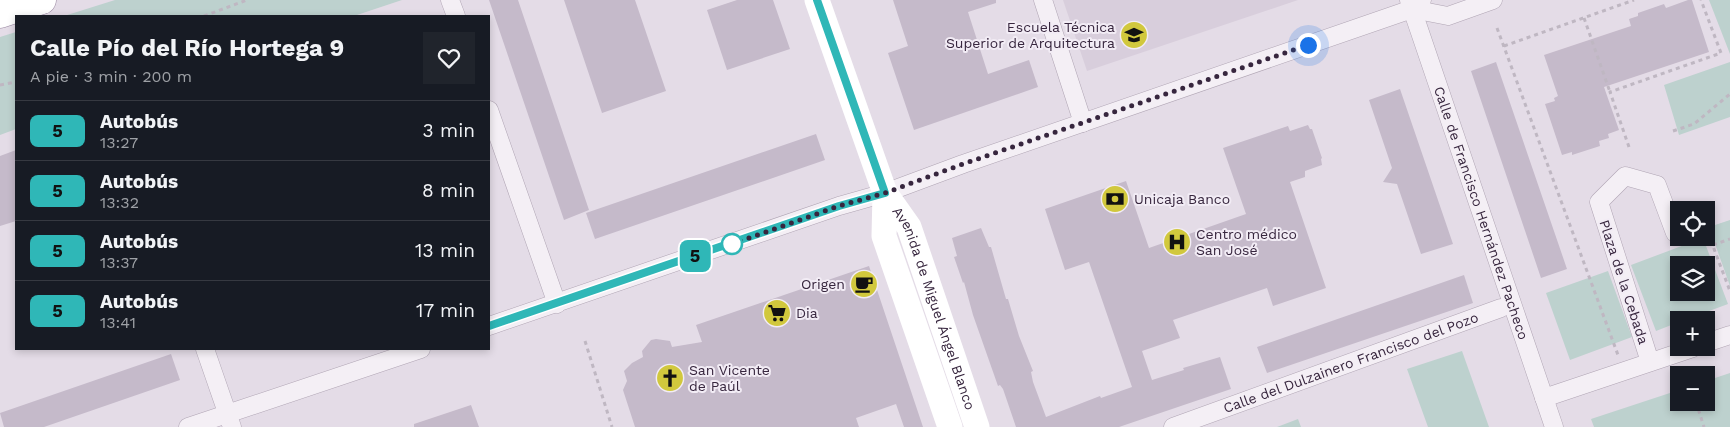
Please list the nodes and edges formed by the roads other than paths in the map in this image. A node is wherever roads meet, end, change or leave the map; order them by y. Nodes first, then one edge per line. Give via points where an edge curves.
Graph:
1 (42, 0) edge
2 (450, 0) edge
3 (817, 0) edge
4 (1043, 0) edge
5 (1493, 0) edge
6 (1414, 3) edge
7 (0, 14) edge
8 (456, 15) edge
9 (490, 113) edge
10 (1083, 123) junction
11 (885, 193) junction
12 (1670, 220) edge
13 (557, 304) junction
14 (1501, 308) dead end
15 (490, 326) edge
16 (1730, 335) edge
17 (1715, 340) edge
18 (205, 350) edge
19 (418, 350) edge
20 (1670, 355) edge
21 (1650, 362) junction
22 (1544, 398) junction
23 (230, 420) edge
24 (188, 427) edge
25 (950, 427) edge
26 (977, 427) edge
27 (1173, 427) edge
28 (1554, 427) edge

1 - 7 highway
2 - 8 street
3 - 11 street, Avenida de Miguel Ángel Blanco
4 - 10 street
5 - 6 street via 1448,16
6 - 10 street
6 - 22 street, Calle de Francisco Hernández Pacheco
9 - 13 street
10 - 11 street
11 - 13 street
11 - 25 street, Avenida de Miguel Ángel Blanco via 884,236
11 - 26 street, Avenida de Miguel Ángel Blanco via 909,227
12 - 21 street, Plaza de la Cebada via 1657,185 1625,176 1599,202
13 - 15 street
14 - 27 street, Calle del Dulzainero Francisco del Pozo
16 - 17 street
18 - 23 street
19 - 23 street
20 - 21 street, Plaza de la Cebada
21 - 22 street, Plaza de la Cebada
22 - 28 street, Calle de Francisco Hernández Pacheco
23 - 24 street

